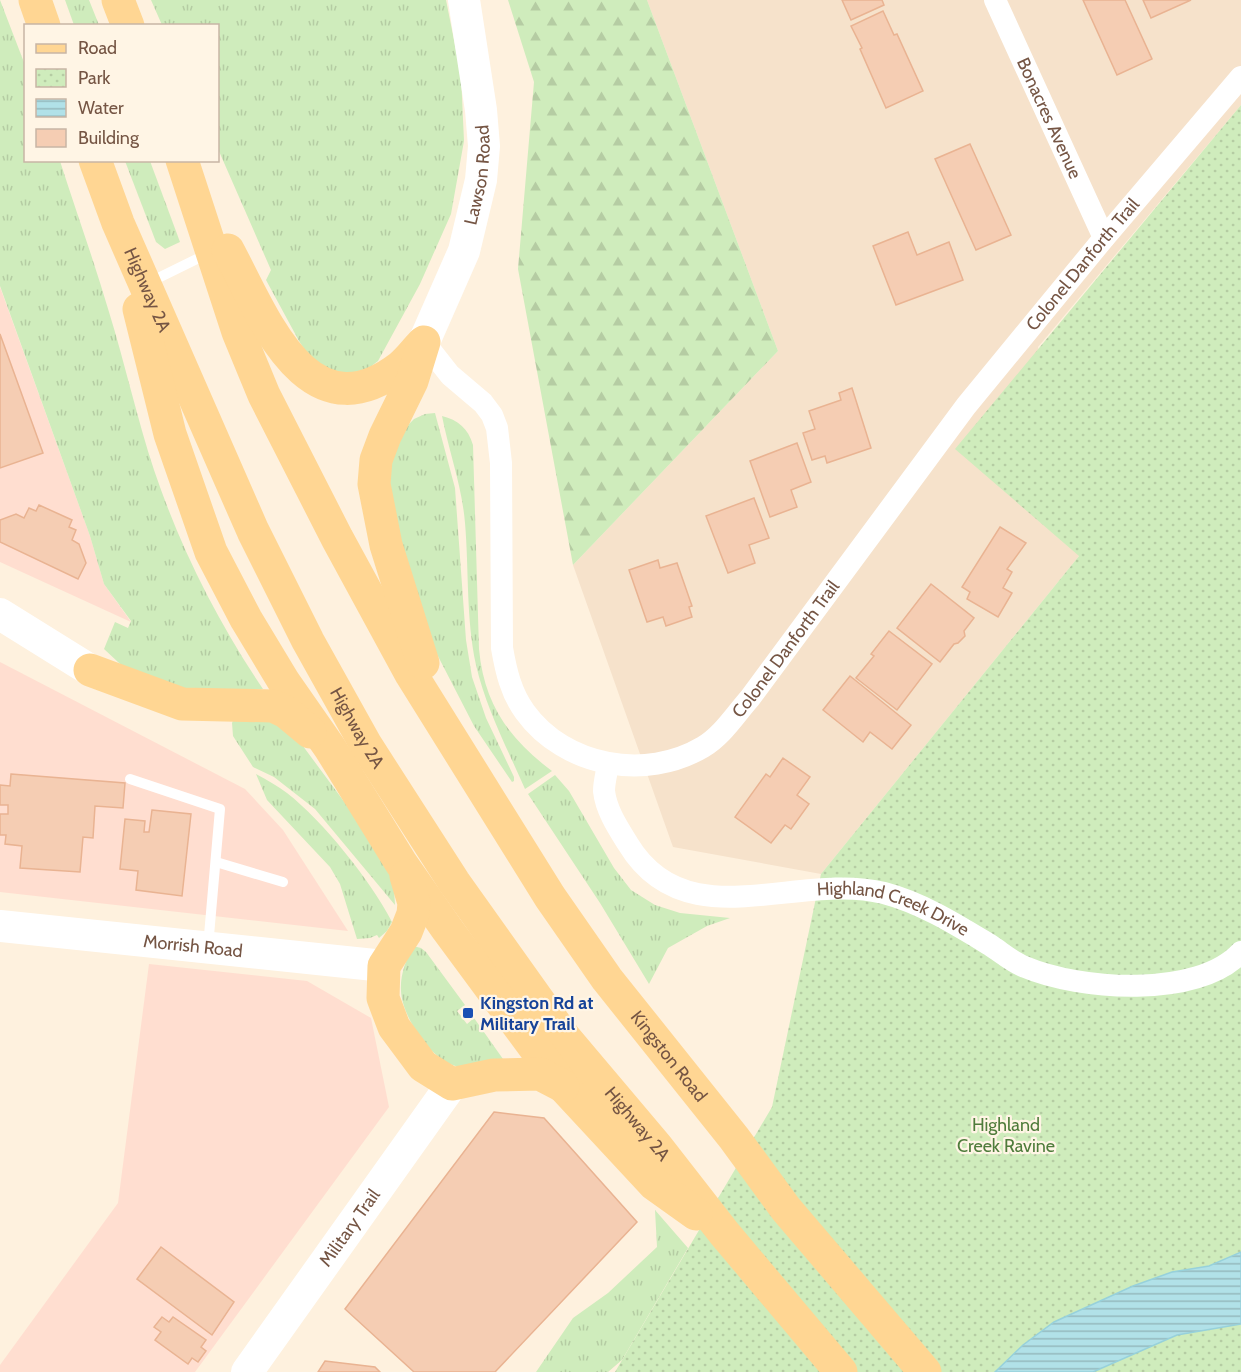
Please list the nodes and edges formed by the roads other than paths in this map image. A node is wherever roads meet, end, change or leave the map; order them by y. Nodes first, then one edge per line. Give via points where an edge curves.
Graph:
1 (35, 0) edge
2 (118, 0) edge
3 (464, 0) edge
4 (995, 0) edge
5 (43, 24) edge
6 (127, 24) edge
7 (1241, 77) edge
8 (95, 162) edge
9 (185, 169) edge
10 (118, 223) junction
11 (1104, 238) junction
12 (213, 251) junction
13 (145, 285) junction
14 (424, 342) junction
15 (0, 614) edge
16 (90, 670) joint
17 (441, 719) junction
18 (330, 748) junction
19 (609, 764) junction
20 (130, 779) dead end
21 (216, 862) junction
22 (401, 863) junction
23 (284, 882) dead end
24 (0, 926) edge
25 (208, 947) junction
26 (1241, 952) edge
27 (384, 966) junction
28 (452, 1083) junction
29 (563, 1086) junction
30 (724, 1233) junction
31 (247, 1372) edge
32 (841, 1372) edge
33 (925, 1372) edge

1 - 5 main road
2 - 6 main road
3 - 14 street, Lawson Road via 481,110 481,180 464,251
4 - 11 street, Bonacres Avenue
7 - 11 street, Colonel Danforth Trail
8 - 10 main road, Highway 2A
9 - 12 main road
9 - 14 main road via 273,334 298,368 315,381 331,387 355,388 381,379 401,366
10 - 13 main road, Highway 2A
10 - 18 main road via 170,434 212,552 246,619
11 - 19 street, Colonel Danforth Trail via 966,406 719,736 689,755 653,766
12 - 13 lane
12 - 17 main road via 238,332 264,395 336,538 411,674
13 - 30 main road, Highway 2A via 253,531 366,746 454,882 565,1038
14 - 17 main road via 412,381 376,460 374,484 389,556
14 - 19 street, Colonel Danforth Trail via 450,375 483,403 497,428 501,463 502,648 515,695 524,712 554,740
15 - 16 street
16 - 18 main road via 182,704 273,706
17 - 33 main road, Kingston Road via 550,897 607,979 786,1209
18 - 22 main road
19 - 26 street, Highland Creek Drive via 604,790 618,828 648,871 667,885 688,892 733,898 813,888 875,891 951,921 1023,966 1086,983 1151,986 1184,980 1219,969
20 - 21 lane via 220,809
21 - 23 lane
21 - 25 lane
22 - 27 main road via 414,903 413,914
22 - 29 main road
24 - 25 street, Morrish Road
25 - 27 street, Morrish Road
27 - 28 main road via 383,998 394,1027 423,1066
28 - 29 main road via 494,1074 540,1074
28 - 31 street, Military Trail
29 - 30 main road via 654,1184
30 - 32 main road

